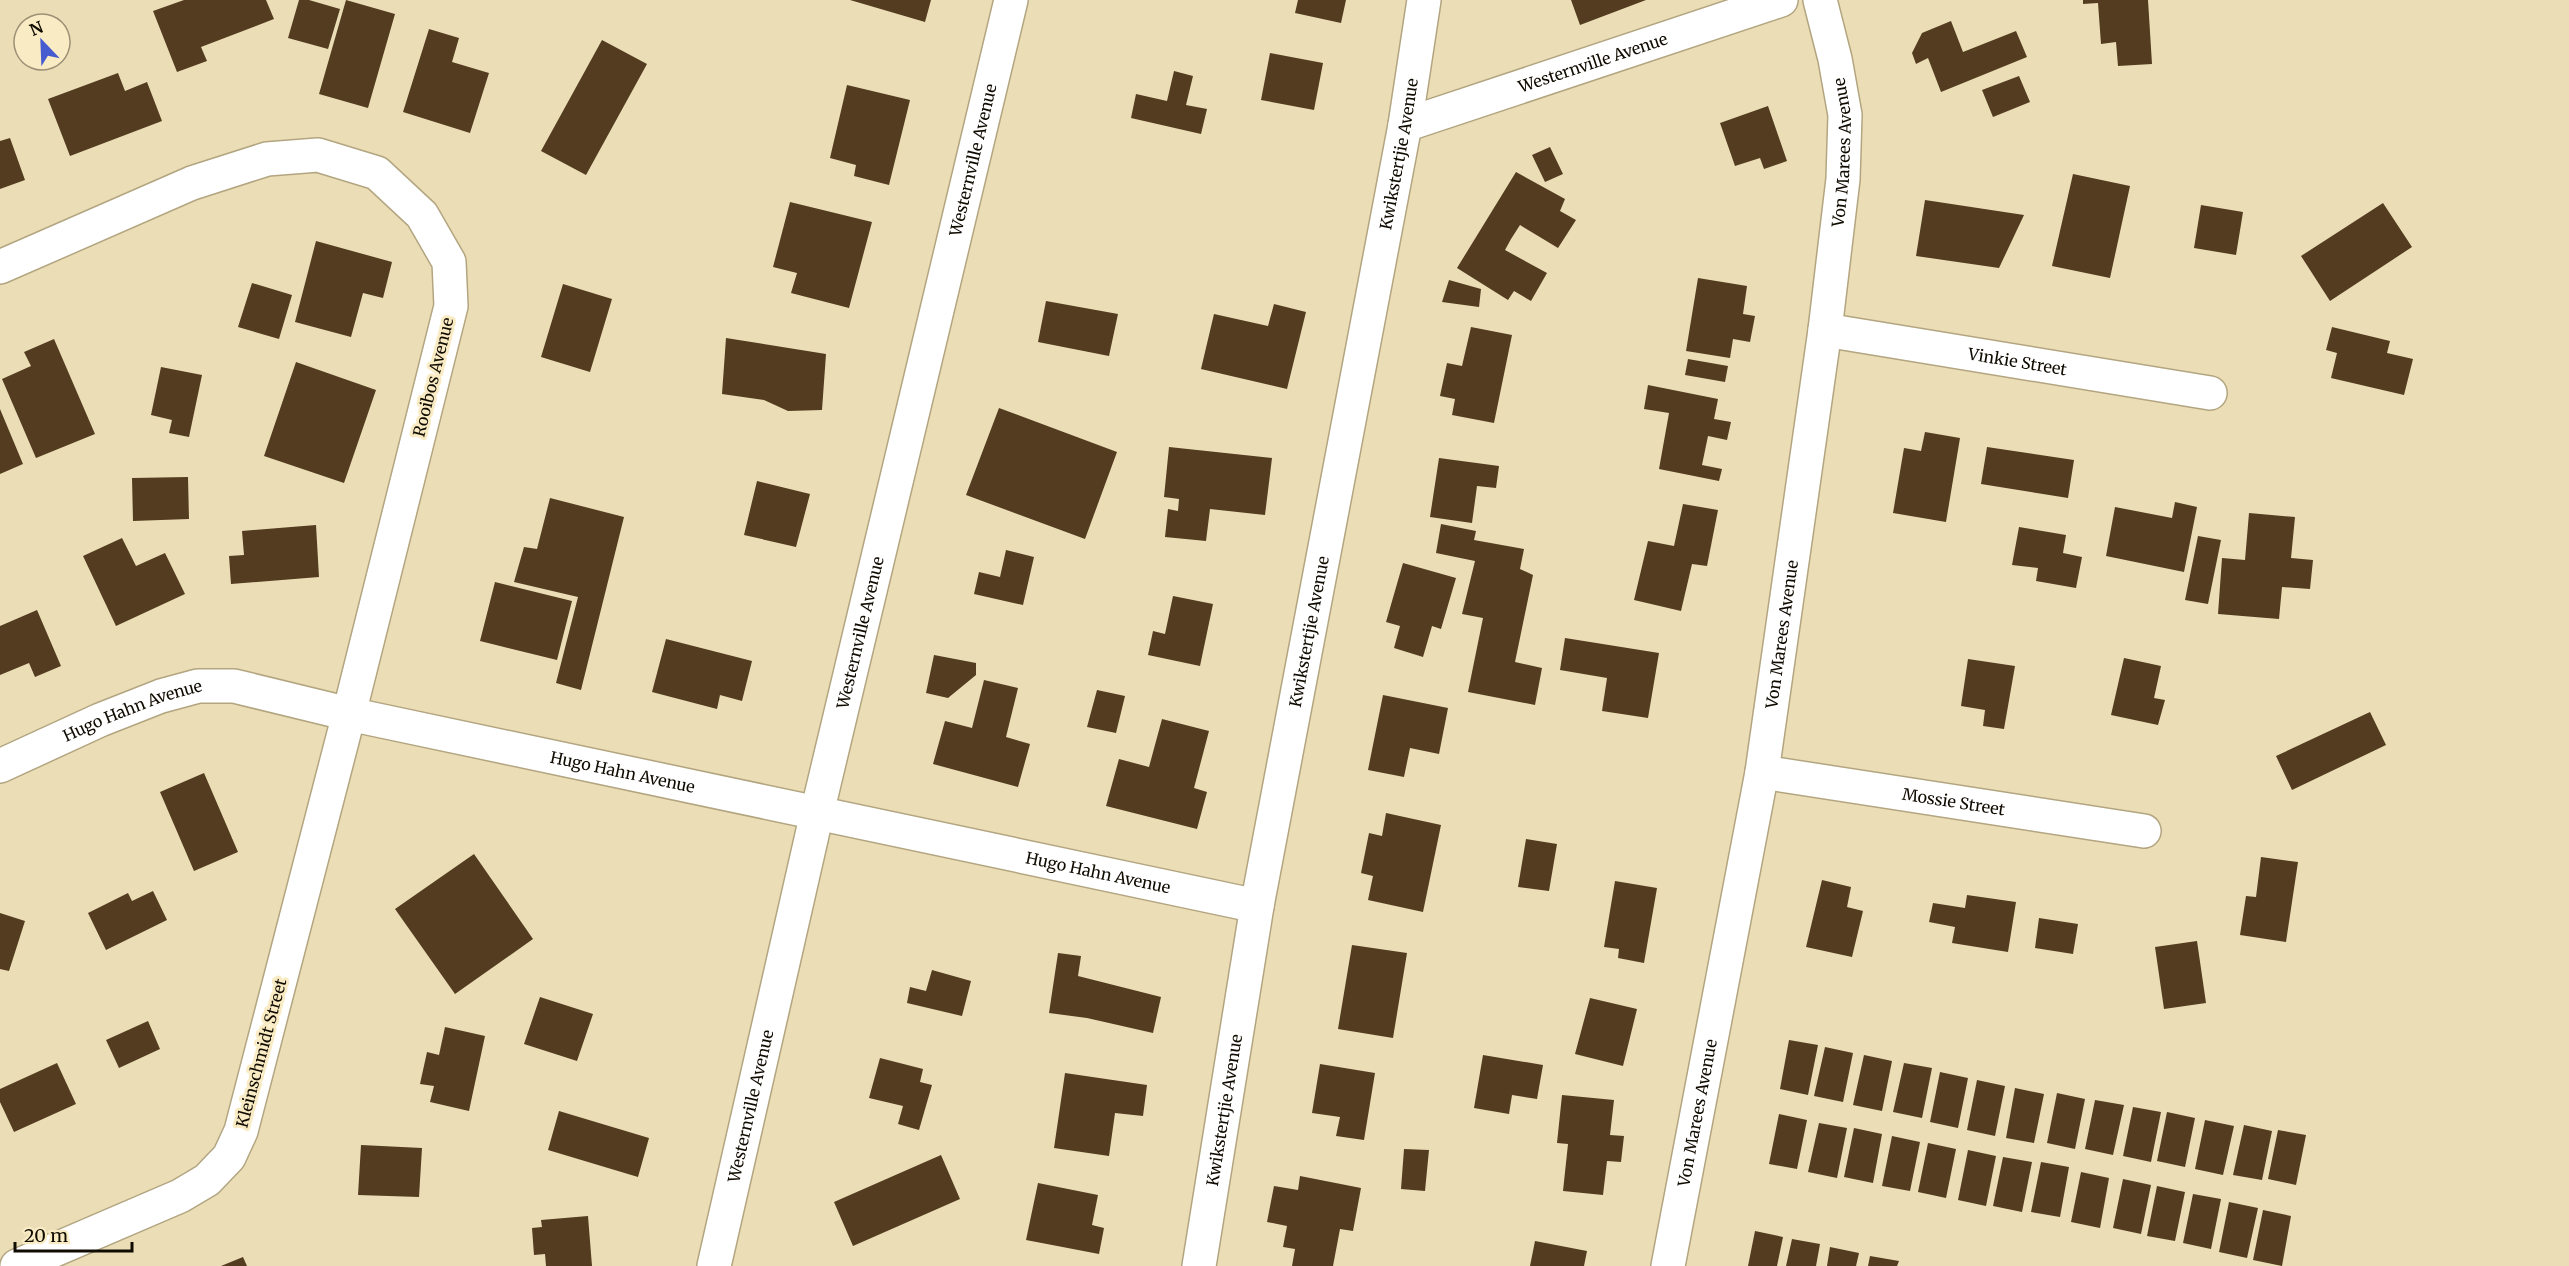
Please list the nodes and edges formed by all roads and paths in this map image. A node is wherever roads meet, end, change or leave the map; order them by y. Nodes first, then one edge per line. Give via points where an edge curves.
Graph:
1 (1011, 0) edge
2 (1424, 0) edge
3 (1781, 0) edge
4 (1820, 0) edge
5 (1405, 125) junction
6 (0, 267) edge
7 (1826, 330) junction
8 (2210, 393) dead end
9 (349, 714) junction
10 (0, 766) edge
11 (1762, 772) junction
12 (817, 813) junction
13 (2144, 831) dead end
14 (1257, 906) junction
15 (17, 1266) edge
16 (714, 1266) edge
17 (1199, 1266) edge
18 (1668, 1266) edge

1 - 12 street, Westernville Avenue
2 - 5 street, Kwikstertjie Avenue
3 - 5 street, Westernville Avenue
4 - 7 street, Von Marees Avenue via 1836,59 1845,115 1843,179
5 - 14 street, Kwikstertjie Avenue
6 - 9 street, Rooibos Avenue via 192,183 267,159 318,155 377,172 422,215 449,262 451,306
7 - 8 street, Vinkie Street
7 - 11 street, Von Marees Avenue
9 - 10 street, Hugo Hahn Avenue via 234,686 198,686 100,720
9 - 12 street, Hugo Hahn Avenue
9 - 15 street, Kleinschmidt Street via 241,1131 229,1157 207,1180 180,1196
11 - 13 street, Mossie Street
11 - 18 street, Von Marees Avenue
12 - 14 street, Hugo Hahn Avenue
12 - 16 street, Westernville Avenue
14 - 17 street, Kwikstertjie Avenue

